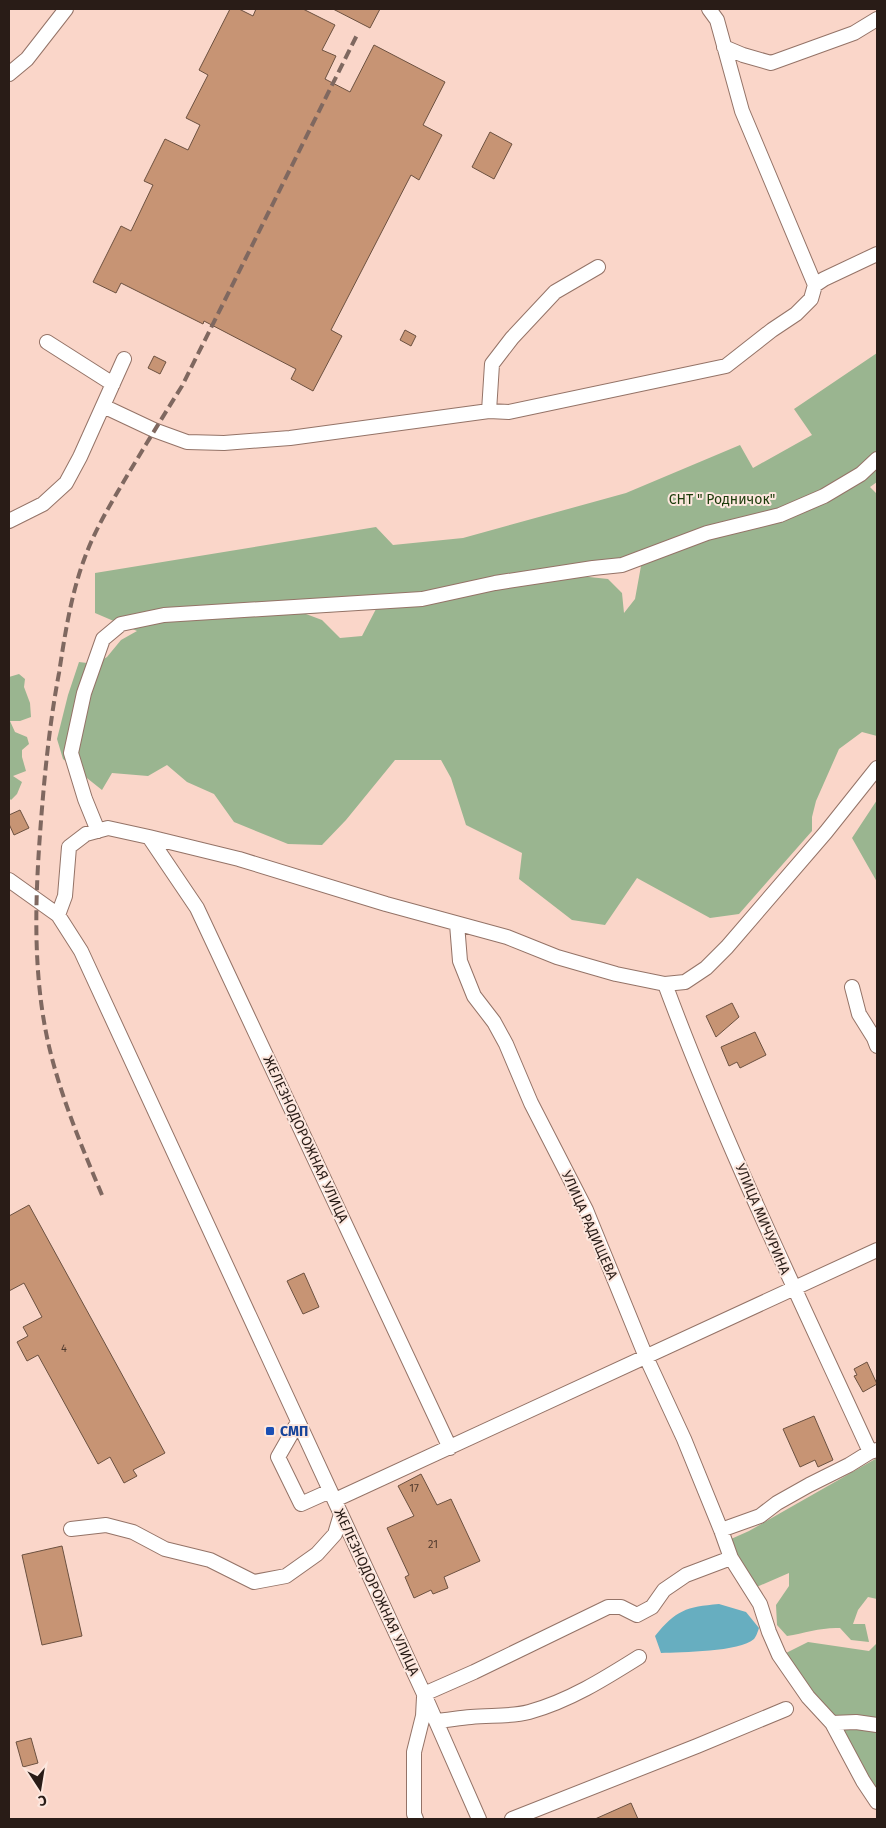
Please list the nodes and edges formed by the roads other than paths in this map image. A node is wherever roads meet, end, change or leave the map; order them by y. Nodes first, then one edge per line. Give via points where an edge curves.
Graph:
1 (66, 9) edge
2 (709, 9) edge
3 (877, 19) edge
4 (724, 47) junction
5 (9, 74) edge
6 (877, 254) edge
7 (598, 267) dead end
8 (815, 285) junction
9 (47, 342) dead end
10 (124, 358) dead end
11 (113, 384) junction
12 (103, 406) junction
13 (489, 411) junction
14 (877, 459) edge
15 (9, 521) edge
16 (877, 768) edge
17 (98, 831) junction
18 (149, 837) junction
19 (9, 880) edge
20 (58, 915) junction
21 (458, 924) junction
22 (665, 984) junction
23 (852, 988) dead end
24 (877, 1046) edge
25 (877, 1250) edge
26 (793, 1289) junction
27 (646, 1357) junction
28 (298, 1422) junction
29 (450, 1448) junction
30 (873, 1451) edge
31 (333, 1496) junction
32 (341, 1514) junction
33 (71, 1529) dead end
34 (721, 1530) junction
35 (731, 1558) junction
36 (640, 1657) dead end
37 (424, 1694) junction
38 (786, 1709) dead end
39 (436, 1721) junction
40 (832, 1723) junction
41 (877, 1725) edge
42 (877, 1802) edge
43 (416, 1819) edge
44 (479, 1819) edge
45 (512, 1819) edge

1 - 5 street via 27,59
2 - 4 street via 717,20
3 - 4 street via 854,33 771,63
4 - 8 street via 742,111
6 - 8 street
7 - 13 street via 555,292 492,364
8 - 13 street via 811,299 796,314 726,366 509,412
9 - 11 street
10 - 11 street
11 - 12 street
12 - 13 street via 187,442 224,443 290,438
12 - 15 street via 66,483 44,504
14 - 17 street via 861,474 824,496 780,515 707,533 622,565 495,583 422,599 164,615 121,624 103,639 84,693 70,753
16 - 22 street via 727,947 686,982
17 - 18 street via 108,828
17 - 20 street via 86,834 69,847 65,896
18 - 21 street via 239,859
18 - 29 street, ЖЕЛЕЗНОДОРОЖНАЯ УЛИЦА via 197,908
19 - 20 street
20 - 28 street, ЖЕЛЕЗНОДОРОЖНАЯ УЛИЦА via 81,951
21 - 22 street via 507,937 566,960
21 - 27 street, УЛИЦА РАДИЩЕВА via 460,960 474,996 506,1044 531,1103 586,1210
22 - 26 street, УЛИЦА МИЧУРИНА via 688,1047
23 - 24 street via 859,1014
25 - 26 street
26 - 27 street
26 - 30 street, УЛИЦА МИЧУРИНА
27 - 29 street
27 - 34 street, УЛИЦА РАДИЩЕВА
28 - 31 street, ЖЕЛЕЗНОДОРОЖНАЯ УЛИЦА
28 - 31 street via 278,1457 301,1504
29 - 31 street
30 - 34 street via 777,1503 760,1516
31 - 32 street, ЖЕЛЕЗНОДОРОЖНАЯ УЛИЦА
32 - 33 street via 335,1534 317,1554 286,1576 254,1582 210,1560 165,1549 133,1532 106,1525
32 - 37 street, ЖЕЛЕЗНОДОРОЖНАЯ УЛИЦА
34 - 35 street, УЛИЦА РАДИЩЕВА
35 - 37 street via 686,1575 664,1590 652,1607 637,1615 621,1606 608,1607
35 - 40 street, УЛИЦА РАДИЩЕВА via 760,1604 780,1655 808,1697
36 - 39 street via 566,1699 528,1712
37 - 39 street, ЖЕЛЕЗНОДОРОЖНАЯ УЛИЦА
37 - 43 street via 423,1716 414,1752
38 - 45 street
39 - 44 street, ЖЕЛЕЗНОДОРОЖНАЯ УЛИЦА
40 - 41 street
40 - 42 street

